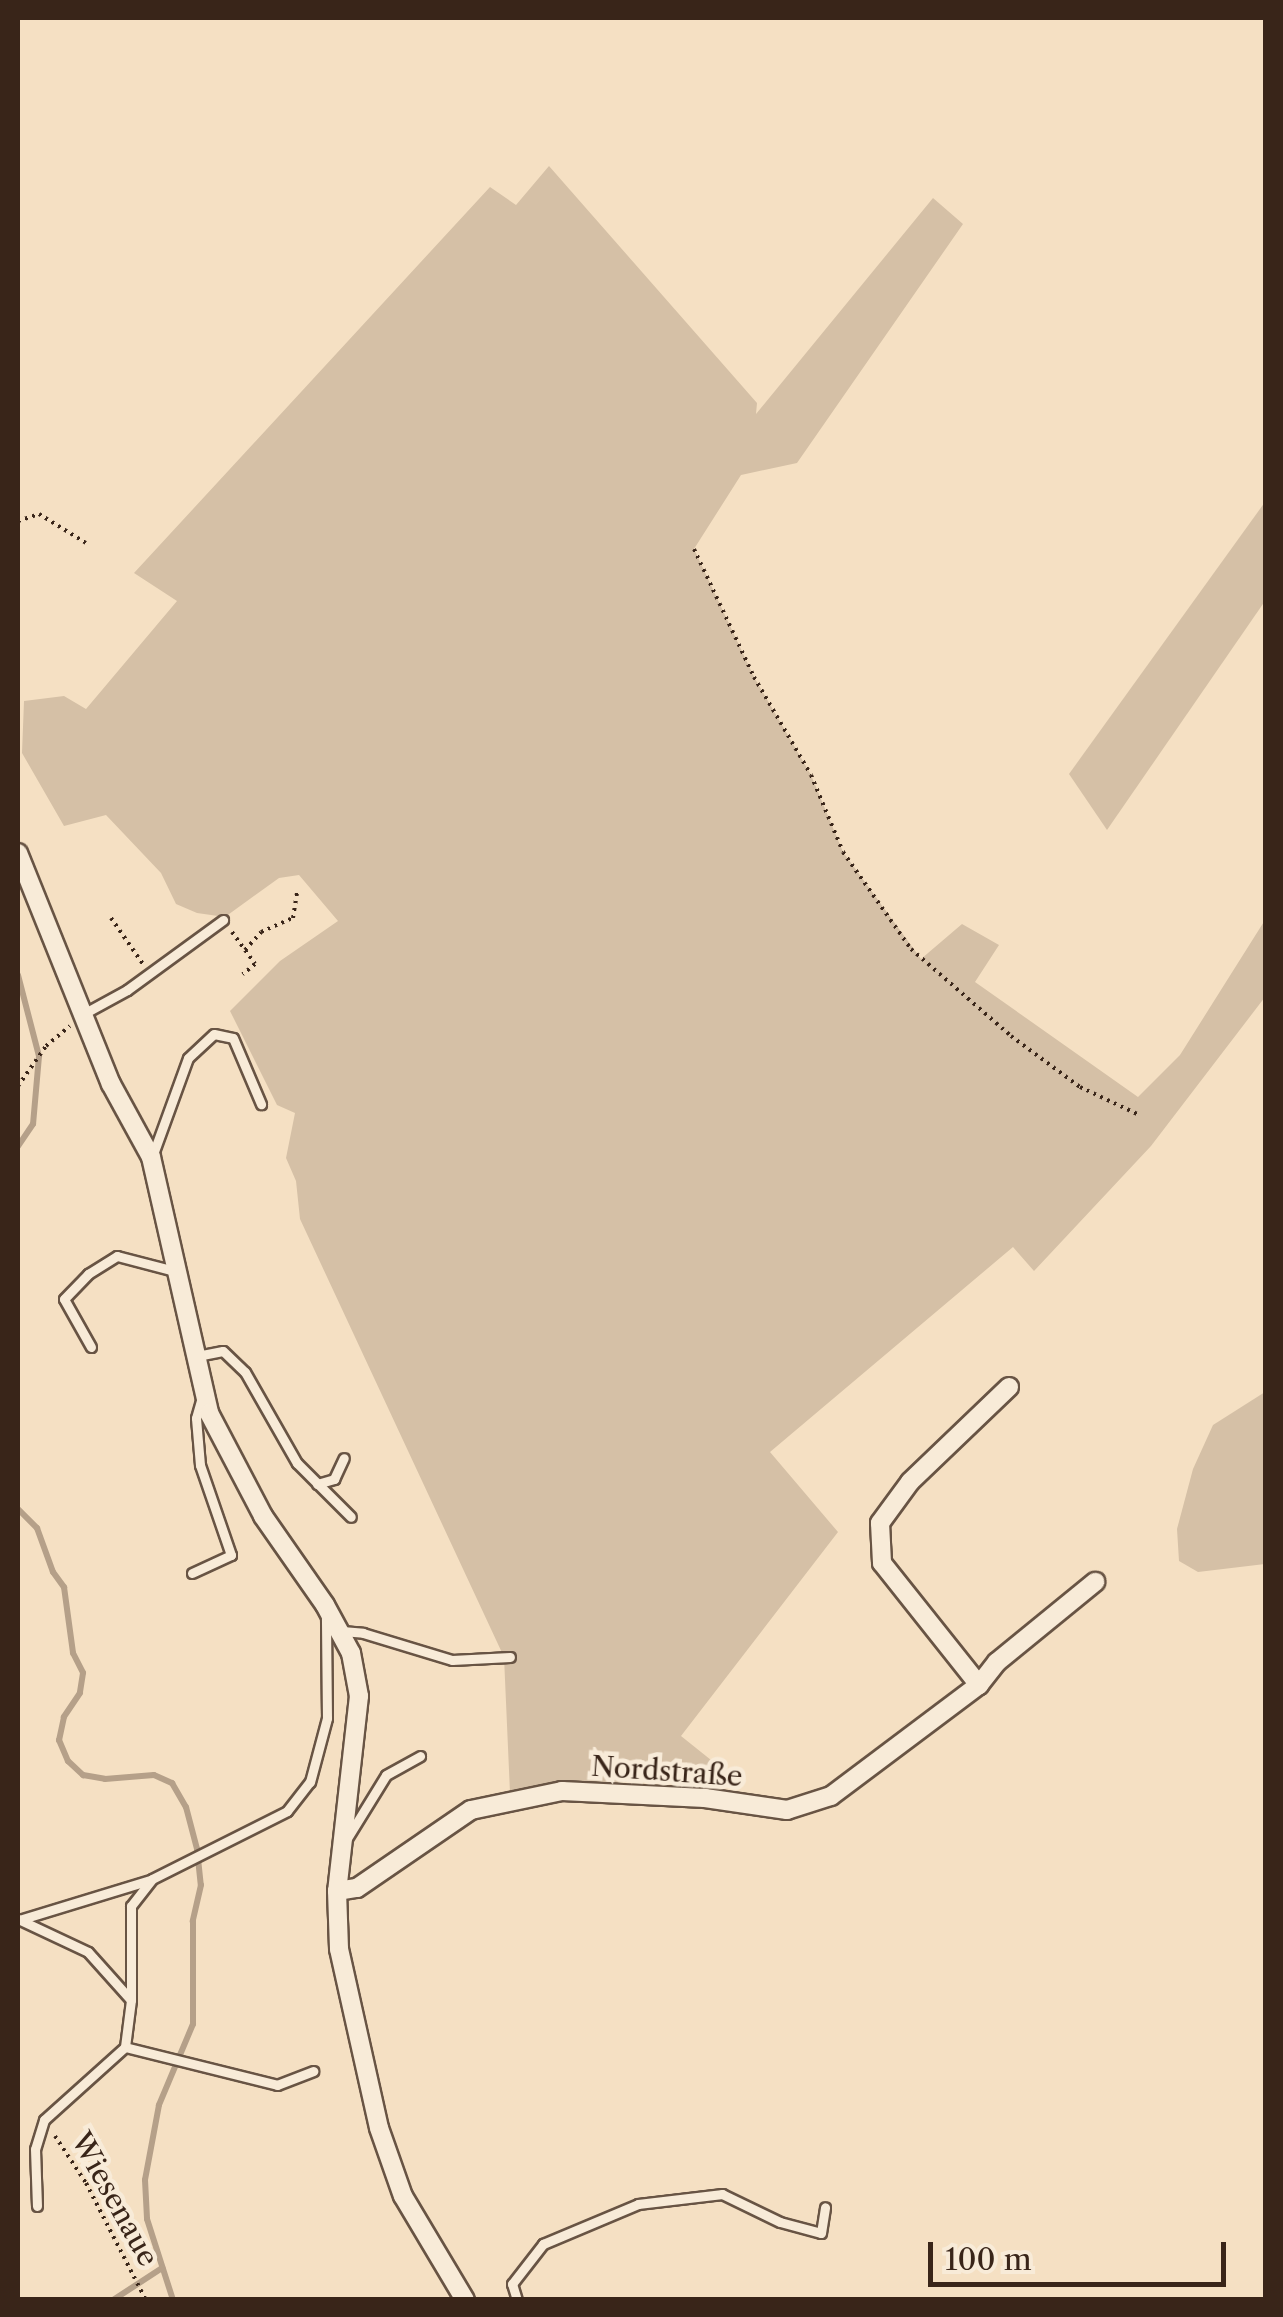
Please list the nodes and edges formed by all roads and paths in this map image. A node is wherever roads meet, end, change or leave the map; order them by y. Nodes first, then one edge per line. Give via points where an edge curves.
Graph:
1 (18, 521) edge
2 (86, 543) dead end
3 (694, 549) dead end
4 (18, 853) edge
5 (297, 892) dead end
6 (112, 918) dead end
7 (223, 920) joint
8 (245, 950) junction
9 (150, 974) junction
10 (243, 974) dead end
11 (85, 1013) junction
12 (18, 1086) edge
13 (261, 1104) dead end
14 (1137, 1114) dead end
15 (152, 1157) junction
16 (174, 1271) junction
17 (92, 1346) dead end
18 (194, 1357) junction
19 (1009, 1387) dead end
20 (204, 1392) junction
21 (344, 1458) dead end
22 (317, 1484) junction
23 (350, 1517) dead end
24 (192, 1573) dead end
25 (1096, 1582) dead end
26 (326, 1604) junction
27 (340, 1631) junction
28 (510, 1657) dead end
29 (979, 1685) junction
30 (420, 1756) dead end
31 (346, 1840) junction
32 (152, 1879) junction
33 (337, 1891) junction
34 (18, 1920) edge
35 (131, 2000) junction
36 (126, 2048) junction
37 (313, 2071) dead end
38 (44, 2120) junction
39 (36, 2206) dead end
40 (825, 2206) dead end
41 (460, 2298) edge
42 (146, 2300) edge
43 (517, 2300) edge

1 - 2 path via 39,514
3 - 14 path via 843,852 910,950 1080,1086
4 - 11 street
5 - 8 path via 293,918 261,932
6 - 9 path
7 - 8 path
7 - 9 lane
8 - 10 path via 255,964
9 - 11 lane
11 - 12 path via 46,1046
11 - 15 street via 110,1084
13 - 15 lane via 232,1038 214,1034 188,1058
15 - 16 street
16 - 17 lane via 117,1256 88,1274 64,1299
16 - 18 street
18 - 20 street
18 - 22 lane via 223,1351 246,1372 296,1464
19 - 29 street via 910,1482 880,1523 882,1563
20 - 24 lane via 196,1418 200,1465 231,1555
20 - 26 street via 263,1516
21 - 22 lane via 334,1480
22 - 23 lane
25 - 29 street, Nordstraße via 997,1662
26 - 27 street
26 - 32 lane via 327,1718 310,1782 288,1811
27 - 28 lane via 452,1660
27 - 31 street via 359,1696
29 - 33 street, Nordstraße via 831,1796 787,1810 705,1798 562,1791 471,1810 357,1888
30 - 31 lane via 386,1776
31 - 33 street
32 - 34 lane
32 - 35 lane via 131,1906
33 - 41 street via 339,1949 379,2128 403,2196
34 - 35 lane via 88,1952
35 - 36 lane
36 - 37 lane via 277,2084
36 - 38 lane, Wiesenaue
38 - 39 lane via 35,2149
38 - 42 path, Wiesenaue via 86,2183
40 - 43 lane via 821,2234 722,2194 638,2204 543,2244 512,2284

